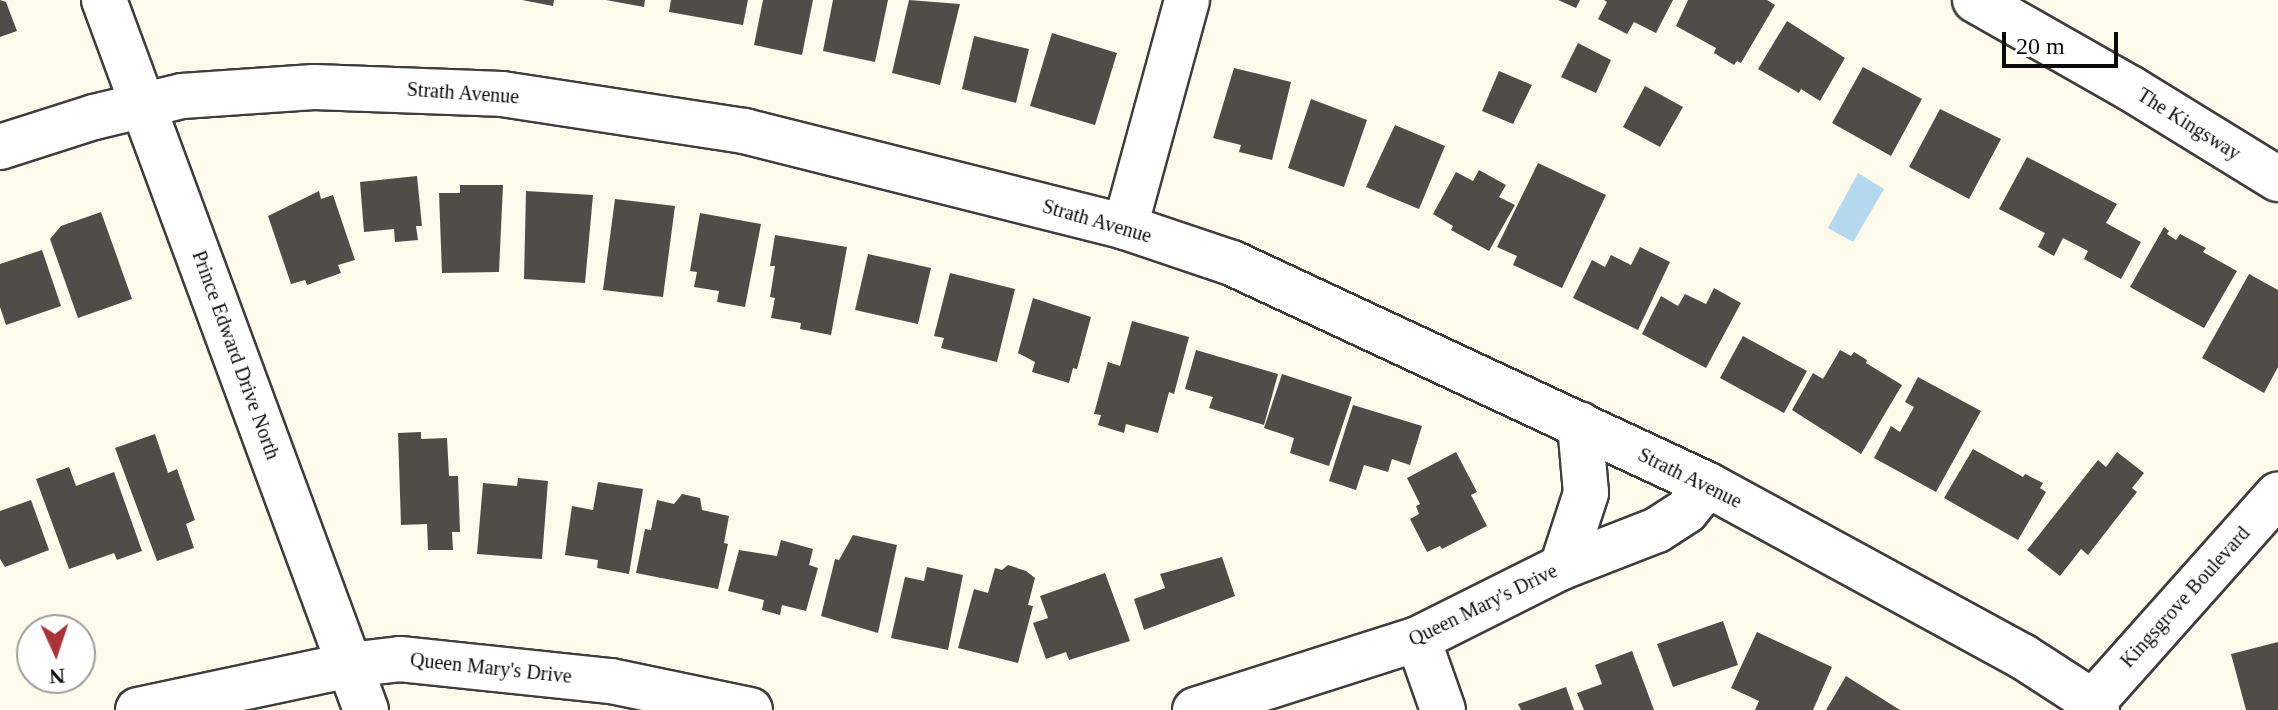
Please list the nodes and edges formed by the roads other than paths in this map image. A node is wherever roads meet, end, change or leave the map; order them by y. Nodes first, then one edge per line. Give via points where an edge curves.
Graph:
1 (104, 0) edge
2 (1187, 0) edge
3 (1975, 0) edge
4 (144, 104) junction
5 (0, 147) edge
6 (2278, 179) edge
7 (1125, 227) junction
8 (1580, 424) junction
9 (1708, 485) junction
10 (2278, 494) edge
11 (1562, 567) junction
12 (1418, 639) junction
13 (349, 665) junction
14 (2095, 706) edge
15 (138, 710) edge
16 (366, 710) edge
17 (750, 710) edge
18 (1195, 710) edge
19 (1443, 710) edge

1 - 4 street, Prince Edward Drive North
2 - 7 street
3 - 6 street, The Kingsway
4 - 5 street, Strath Avenue
4 - 7 street, Strath Avenue via 182,96 314,87 502,94 744,131
4 - 13 street, Prince Edward Drive North
7 - 8 street, Strath Avenue via 1232,263
8 - 9 street, Strath Avenue
8 - 11 street via 1586,493
9 - 11 street, Queen Mary's Drive via 1686,511 1657,530
9 - 14 street, Strath Avenue via 2022,656
10 - 14 street, Kingsgrove Boulevard
11 - 12 street, Queen Mary's Drive
12 - 18 street, Queen Mary's Drive
12 - 19 street
13 - 15 street, Queen Mary's Drive
13 - 16 street, Prince Edward Drive North
13 - 17 street, Queen Mary's Drive via 400,659 611,681

